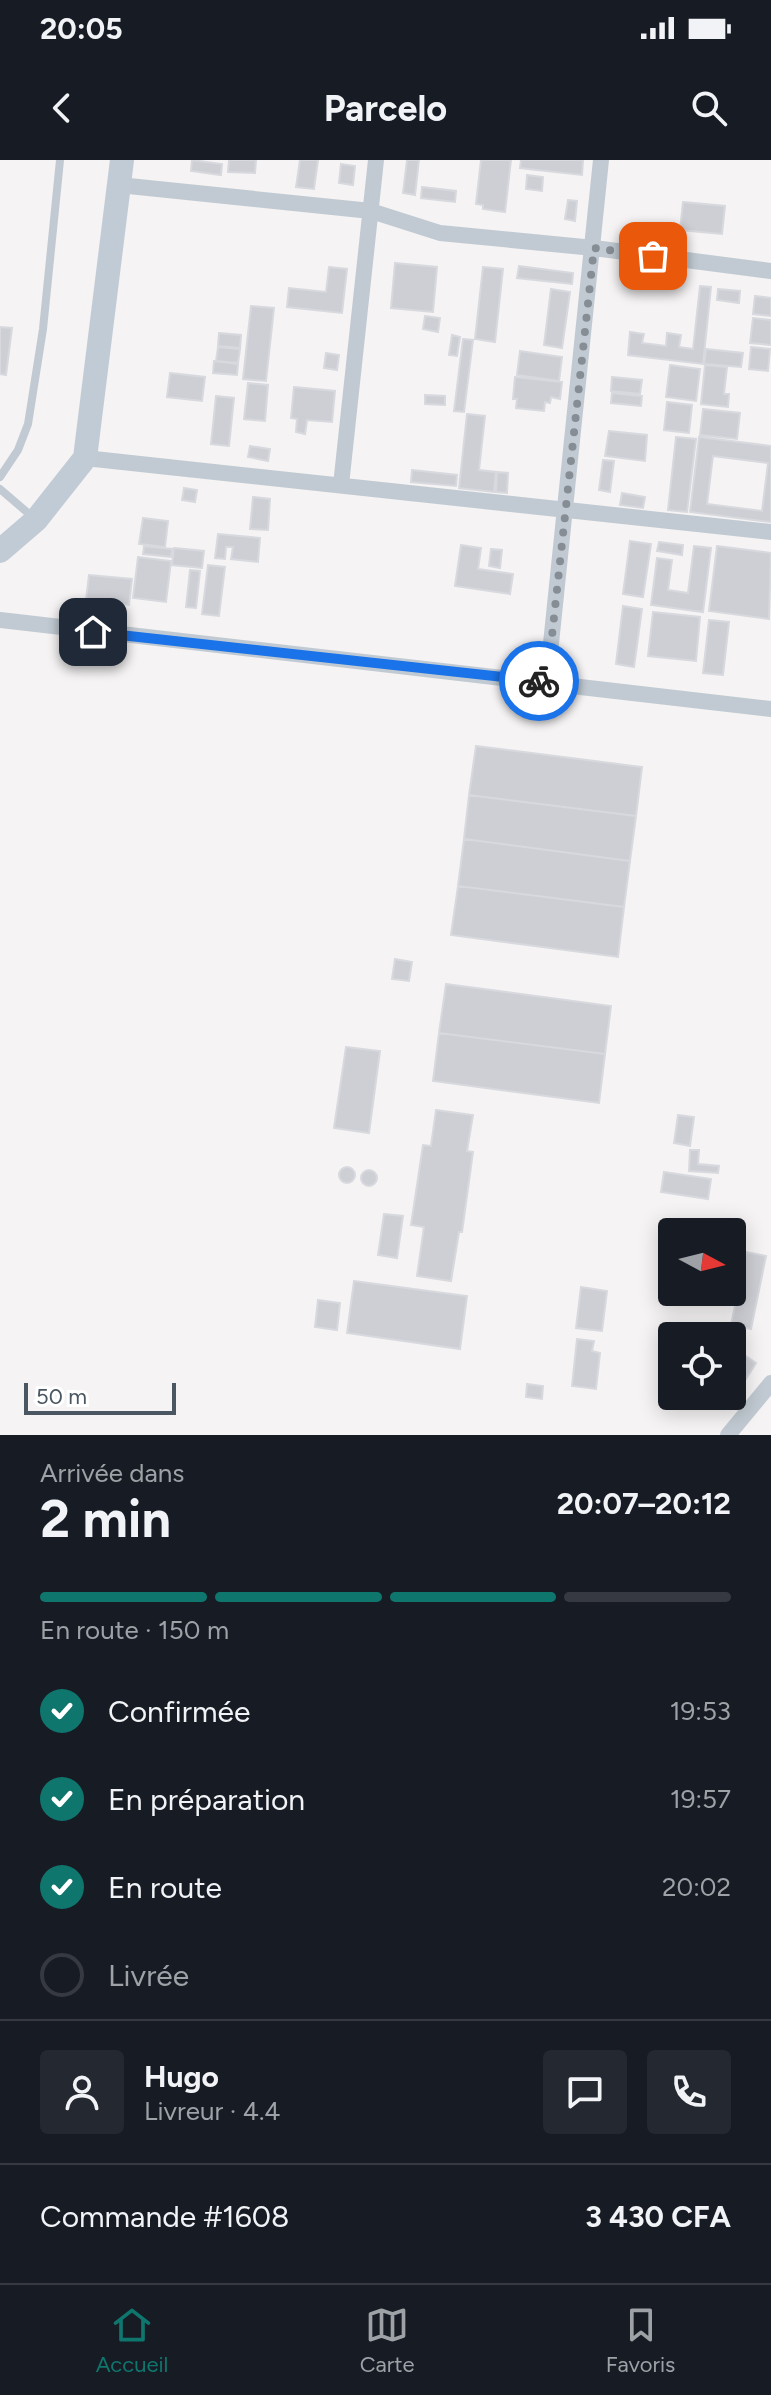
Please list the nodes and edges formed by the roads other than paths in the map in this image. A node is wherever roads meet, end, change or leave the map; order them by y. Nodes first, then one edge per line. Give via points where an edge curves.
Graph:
1 (60, 160) edge
2 (122, 160) edge
3 (376, 160) edge
4 (601, 160) edge
5 (119, 185) junction
6 (371, 211) junction
7 (594, 248) junction
8 (771, 271) edge
9 (85, 458) junction
10 (0, 477) edge
11 (341, 485) junction
12 (3, 492) edge
13 (566, 510) junction
14 (29, 514) junction
15 (771, 532) edge
16 (0, 551) edge
17 (0, 620) edge
18 (547, 682) junction
19 (771, 709) edge
20 (771, 1383) edge
21 (728, 1435) edge

1 - 10 lane via 28,424
2 - 5 street
3 - 6 street
4 - 7 street
5 - 6 street
5 - 9 street
6 - 7 street via 440,233
6 - 11 street
7 - 8 street
7 - 13 street
9 - 11 street
9 - 14 street
11 - 13 street
12 - 14 lane
13 - 15 street
13 - 18 street
14 - 16 street
17 - 18 street
18 - 19 street
20 - 21 street

